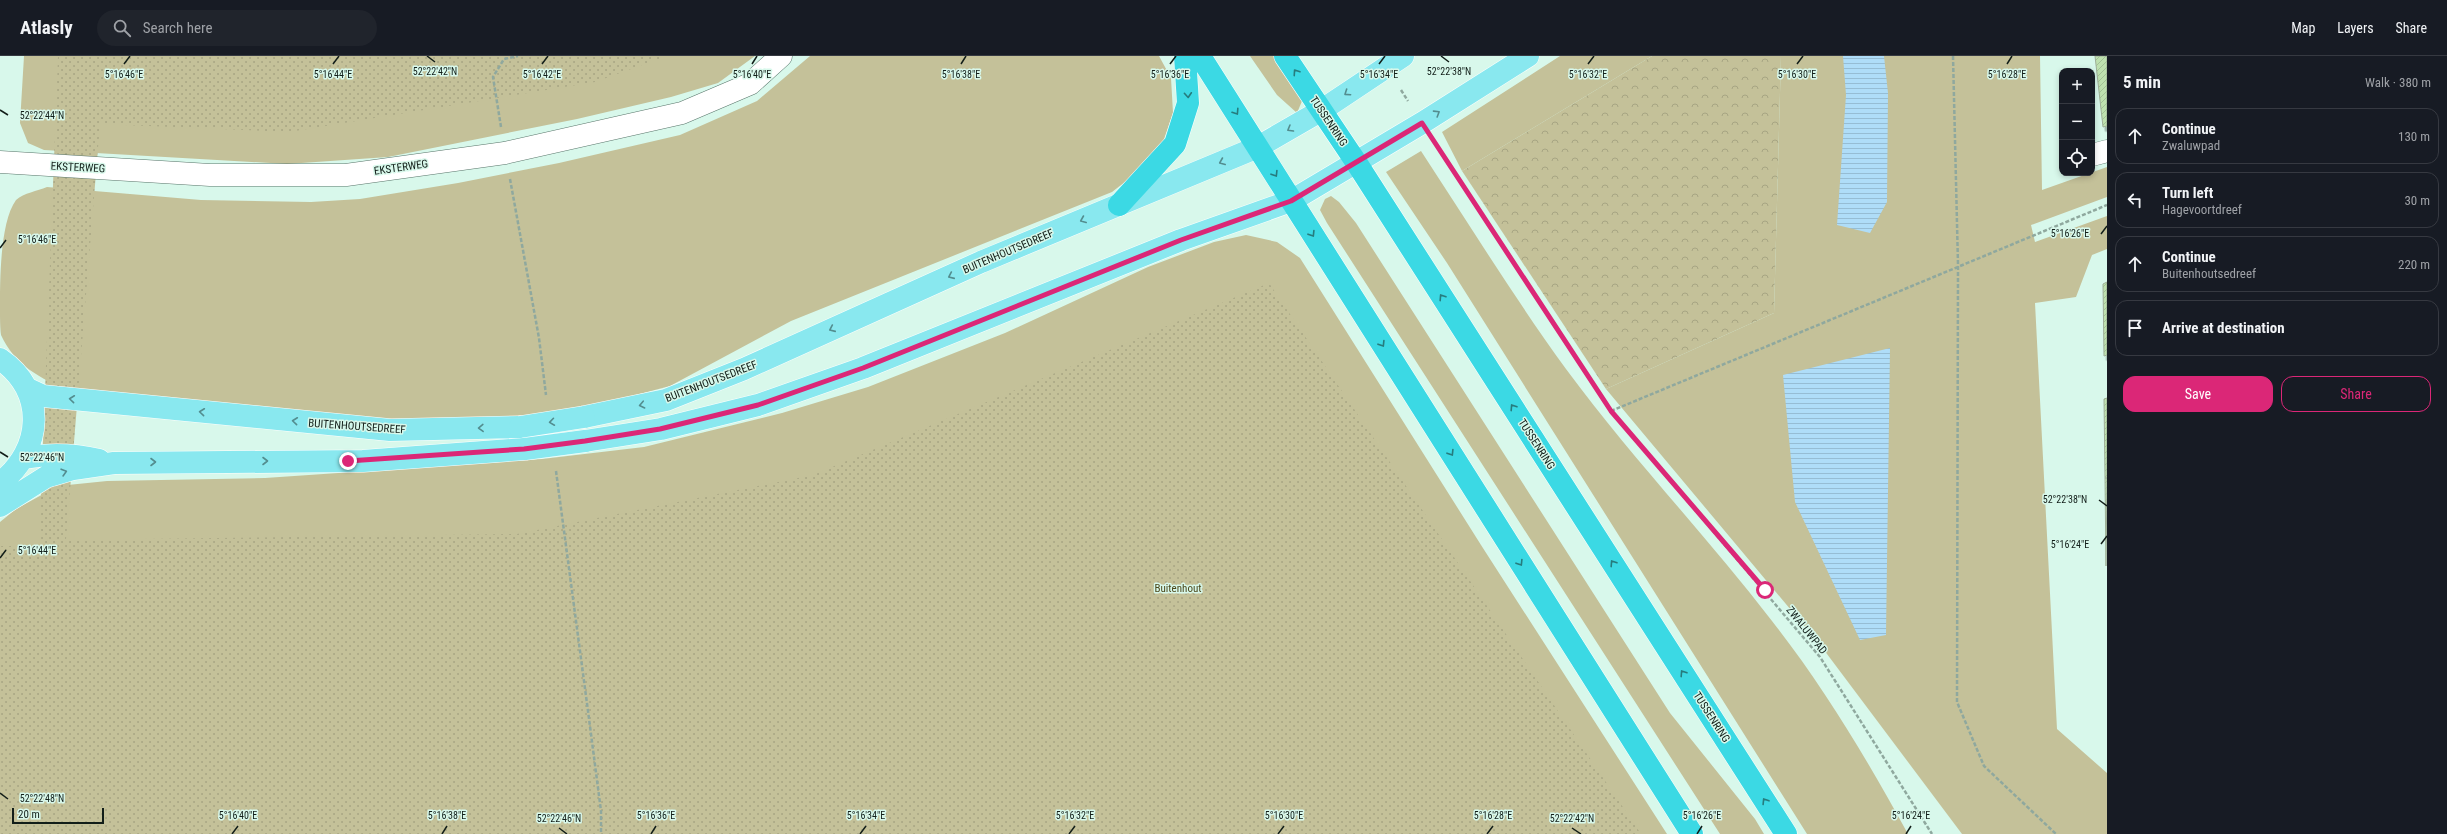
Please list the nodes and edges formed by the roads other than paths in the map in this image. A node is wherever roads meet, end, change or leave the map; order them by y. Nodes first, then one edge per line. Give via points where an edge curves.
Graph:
1 (781, 56) edge
2 (1185, 56) edge
3 (1200, 56) edge
4 (1285, 56) edge
5 (1528, 56) edge
6 (1394, 61) edge
7 (1322, 110) junction
8 (1258, 147) junction
9 (2107, 151) edge
10 (2095, 154) edge
11 (0, 162) edge
12 (1356, 162) junction
13 (1291, 201) junction
14 (1119, 205) junction
15 (0, 359) edge
16 (28, 389) junction
17 (24, 458) junction
18 (114, 462) junction
19 (0, 483) edge
20 (0, 506) edge
21 (1692, 834) edge
22 (1786, 834) edge

1 - 11 street, EKSTERWEG via 750,84 682,113 505,153 346,175 210,175
2 -> 14 highway via 1188,103 1175,144
3 -> 8 highway
7 -> 4 highway, TUSSENRING
12 -> 5 main road
6 -> 7 main road, BUITENHOUTSEDREEF
7 -> 8 main road, BUITENHOUTSEDREEF
7 - 12 highway, TUSSENRING
8 -> 13 highway
8 -> 14 main road, BUITENHOUTSEDREEF
9 - 10 street
12 - 13 main road
22 -> 12 highway, TUSSENRING
18 -> 13 main road, bridge via 363,461 524,449 660,429 758,405 863,368 1181,240
13 -> 21 highway
14 -> 16 main road, BUITENHOUTSEDREEF, bridge via 981,262 744,369 666,400 584,417 520,427 390,430 43,396
15 - 16 main road via 18,375
16 - 17 main road via 33,406 34,424 31,442
17 - 18 main road via 70,454
17 - 19 main road via 13,473
20 -> 18 main road via 46,477

